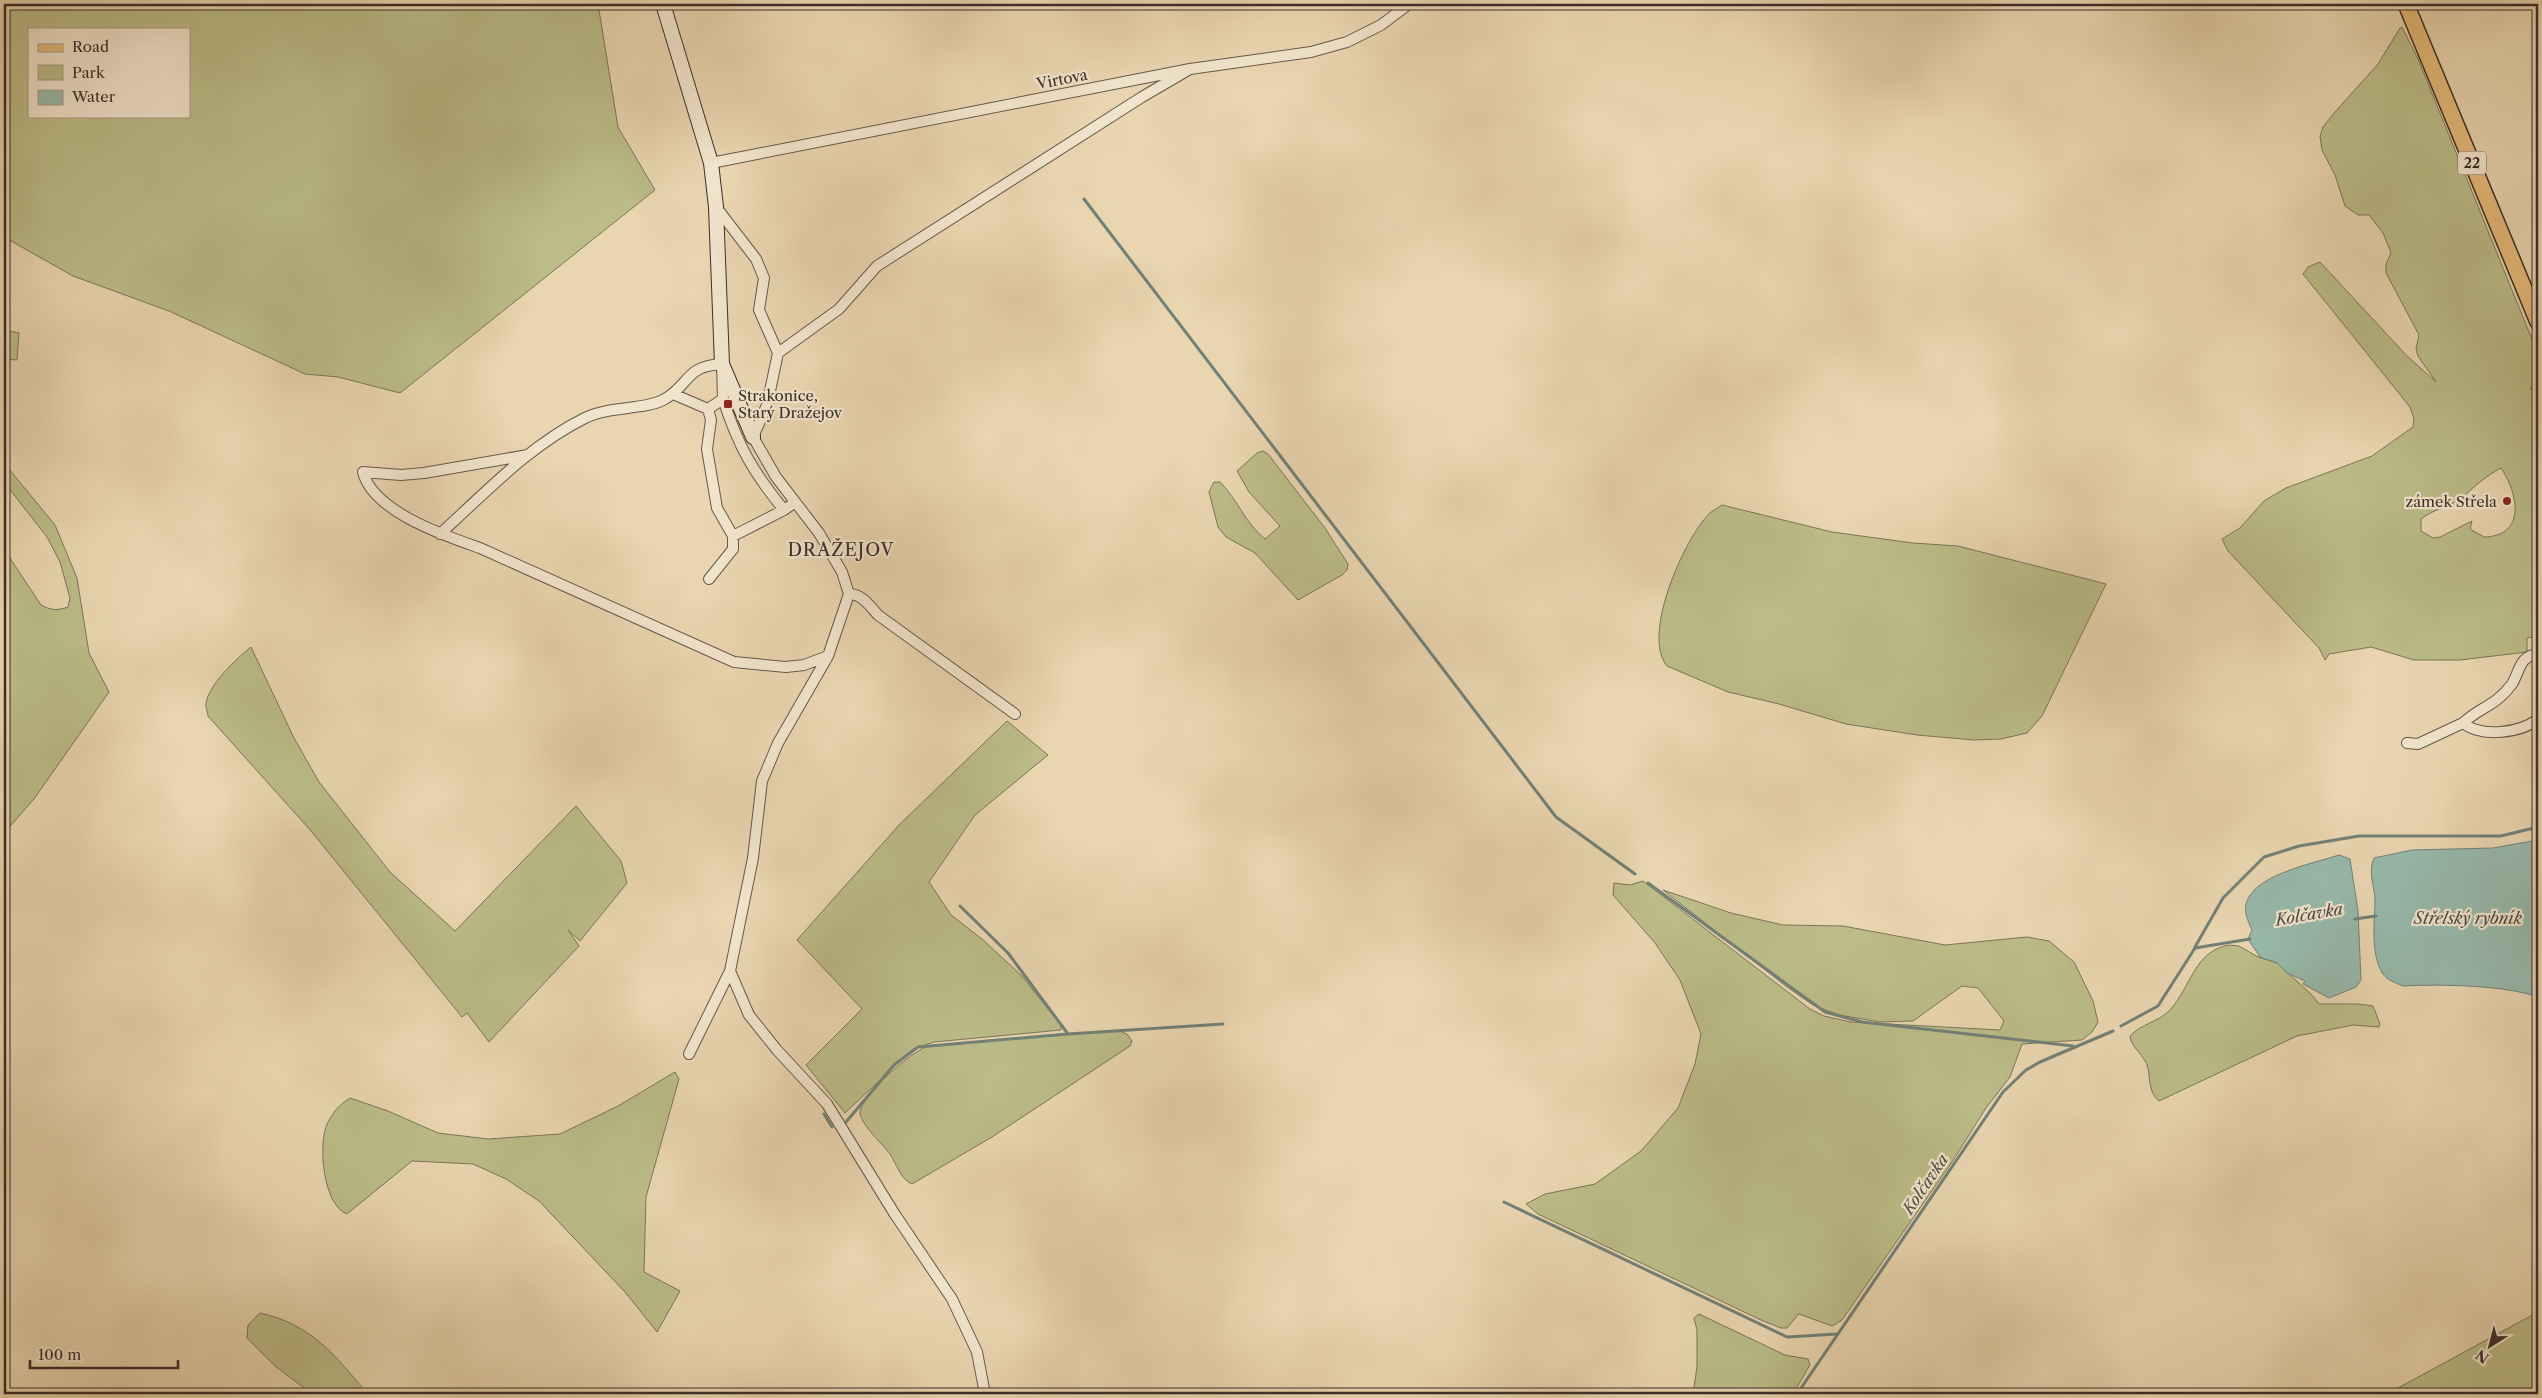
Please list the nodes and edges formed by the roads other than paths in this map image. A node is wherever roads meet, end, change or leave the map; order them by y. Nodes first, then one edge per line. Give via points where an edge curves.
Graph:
1 (663, 4) edge
2 (1409, 4) edge
3 (2406, 4) edge
4 (1190, 69) junction
5 (710, 163) junction
6 (716, 207) junction
7 (2538, 322) edge
8 (778, 353) junction
9 (722, 364) junction
10 (673, 394) junction
11 (723, 399) junction
12 (708, 409) junction
13 (753, 437) junction
14 (528, 455) junction
15 (794, 503) junction
16 (784, 510) junction
17 (440, 534) junction
18 (733, 536) junction
19 (709, 579) dead end
20 (848, 594) junction
21 (2538, 654) edge
22 (828, 656) junction
23 (804, 665) junction
24 (812, 686) junction
25 (1015, 714) dead end
26 (2538, 719) edge
27 (2463, 723) junction
28 (2407, 743) dead end
29 (730, 971) junction
30 (689, 1054) dead end
31 (985, 1394) edge

1 - 5 street
2 - 4 street, Virtova via 1381,25 1347,42 1311,52
3 - 7 main road, 22
4 - 5 street, Virtova
4 - 8 street via 878,266 839,309
5 - 6 street
6 - 8 street via 756,259 764,278 759,310
6 - 9 street
8 - 13 street via 767,405
9 - 10 street via 706,365 691,373
9 - 11 street
9 - 13 street
10 - 12 street
10 - 14 street via 661,402 604,411 585,418
11 - 12 street
11 - 16 street via 735,437 761,482
12 - 18 street via 711,420 707,449 718,508
13 - 15 street
14 - 17 street
14 - 17 street via 424,473 363,472 374,493 399,512
15 - 16 street
15 - 20 street via 819,533 842,572
16 - 18 street
17 - 23 street via 480,548 734,662 760,666
18 - 19 street via 732,549
20 - 22 street
20 - 25 street via 862,598 878,615
21 - 27 street via 2522,662 2512,684 2492,705
22 - 23 street
22 - 24 street
23 - 24 street
24 - 29 street via 778,743 762,781 753,858
26 - 27 street via 2532,724 2505,731 2476,730
27 - 28 street via 2418,744
29 - 30 street
29 - 31 street via 749,1015 827,1104 952,1299 978,1352

